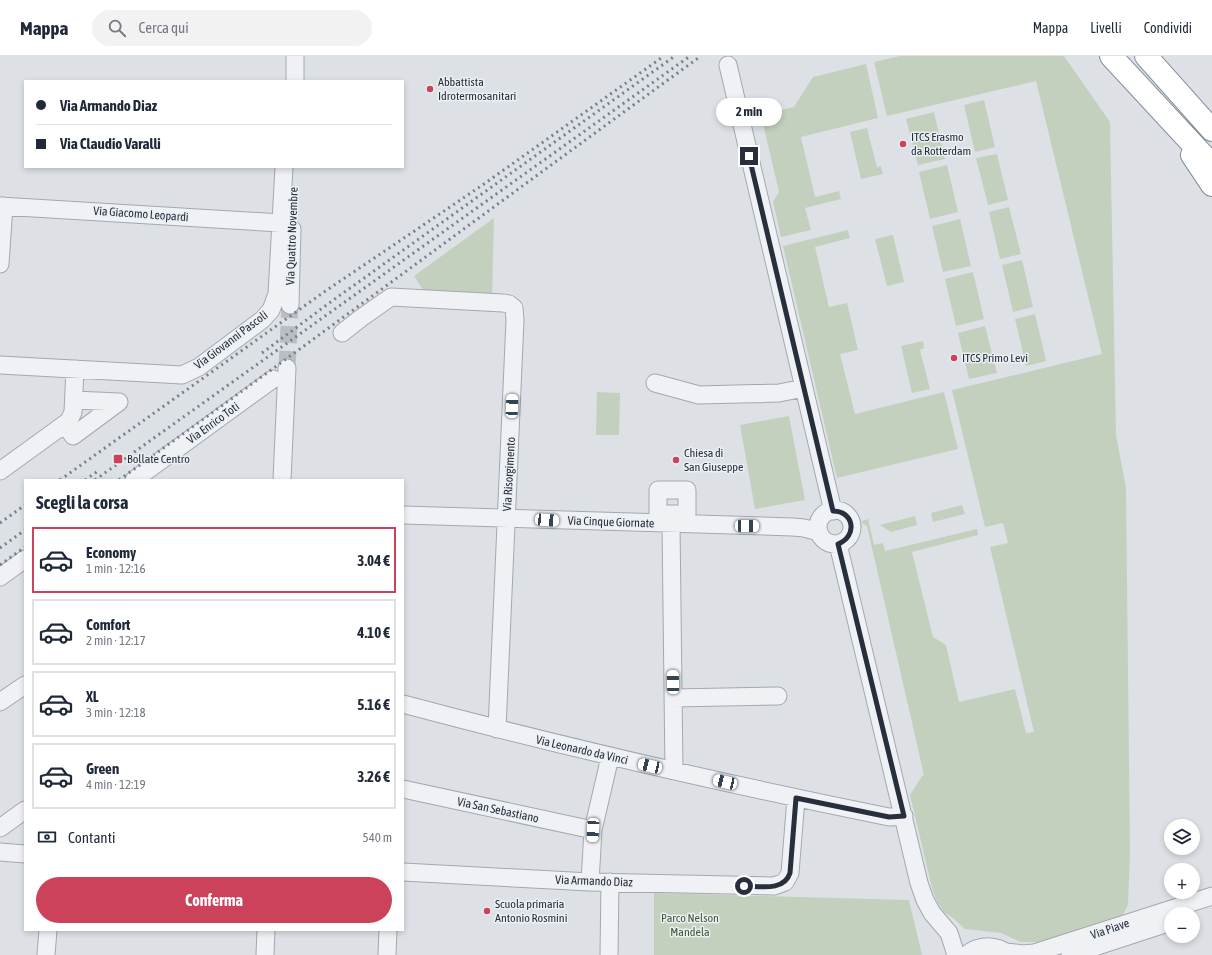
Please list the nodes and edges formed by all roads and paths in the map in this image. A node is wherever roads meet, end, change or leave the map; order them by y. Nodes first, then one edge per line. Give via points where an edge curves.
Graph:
1 (295, 56) edge
2 (1111, 56) edge
3 (1146, 56) edge
4 (728, 65) dead end
5 (295, 80) edge
6 (1170, 121) junction
7 (1212, 130) edge
8 (1212, 165) edge
9 (284, 168) edge
10 (294, 168) edge
11 (1212, 185) edge
12 (2, 206) edge
13 (281, 223) junction
14 (0, 264) edge
15 (290, 305) tunnel mouth
16 (342, 333) dead end
17 (0, 365) edge
18 (287, 368) tunnel mouth
19 (75, 369) junction
20 (273, 379) dead end
21 (654, 383) dead end
22 (804, 388) junction
23 (74, 400) junction
24 (65, 424) junction
25 (0, 471) edge
26 (143, 477) edge
27 (282, 479) edge
28 (833, 511) junction
29 (404, 515) edge
30 (507, 519) junction
31 (664, 519) junction
32 (819, 532) junction
33 (838, 544) junction
34 (24, 560) edge
35 (0, 577) edge
36 (24, 686) edge
37 (778, 696) dead end
38 (673, 698) junction
39 (0, 702) edge
40 (404, 704) edge
41 (497, 729) junction
42 (610, 757) junction
43 (674, 771) junction
44 (404, 789) edge
45 (796, 798) junction
46 (24, 811) edge
47 (904, 816) junction
48 (0, 828) edge
49 (593, 830) junction
50 (0, 852) edge
51 (24, 854) edge
52 (404, 872) edge
53 (590, 882) junction
54 (610, 882) junction
55 (1212, 896) edge
56 (1212, 909) edge
57 (1200, 913) edge
58 (1164, 924) edge
59 (48, 931) edge
60 (266, 931) edge
61 (388, 931) edge
62 (949, 934) junction
63 (987, 946) junction
64 (1008, 954) edge
65 (46, 955) edge
66 (265, 955) edge
67 (387, 955) edge
68 (609, 955) edge
69 (956, 955) edge
70 (966, 955) edge
71 (1070, 955) edge

1 - 5 street
2 - 6 highway
3 - 7 highway
4 - 22 street
6 - 8 highway
6 - 11 highway
9 - 13 street, Via Giovanni Pascoli
10 - 15 street, Via Quattro Novembre
12 - 13 street, Via Giacomo Leopardi
12 - 14 street
13 - 19 street, Via Giovanni Pascoli via 277,294 271,310 262,320 199,367 182,375
16 - 30 street, Via Risorgimento via 390,297 503,303 514,308
17 - 19 street, Via Giovanni Pascoli
18 - 27 street
19 - 23 street
20 - 26 street, Via Enrico Toti
21 - 22 street via 699,395 779,393
22 - 28 street
23 - 24 street via 72,417
23 - 24 street via 119,402 73,436
24 - 25 street
28 - 32 street via 823,516
28 - 33 street via 846,515 852,526 847,539
29 - 30 street, Via Cinque Giornate
30 - 31 street, Via Cinque Giornate
30 - 41 street, Via Risorgimento
31 - 32 street, Via Cinque Giornate via 798,528
31 - 38 street
32 - 33 street via 826,542
33 - 47 street
34 - 35 street
36 - 39 street
37 - 38 street
38 - 43 street
40 - 41 street, Via Leonardo da Vinci
41 - 42 street, Via Leonardo da Vinci
42 - 43 street, Via Leonardo da Vinci
42 - 49 street
43 - 45 street, Via Leonardo da Vinci
44 - 49 street, Via San Sebastiano
45 - 47 street, Via Leonardo da Vinci via 889,817
45 - 54 street, Via Armando Diaz via 790,873 785,882 774,886
46 - 48 street
47 - 62 street via 925,900
49 - 53 street
50 - 51 street
52 - 53 street, Via Armando Diaz
53 - 54 street, Via Armando Diaz
54 - 68 street
55 - 64 street, Via Piave via 1034,953
56 - 57 street
58 - 71 street, Via Piave
59 - 65 street
60 - 66 street
61 - 67 street
62 - 63 street, Via Piave
62 - 69 street
63 - 64 street, Via Piave
63 - 70 street via 977,948

